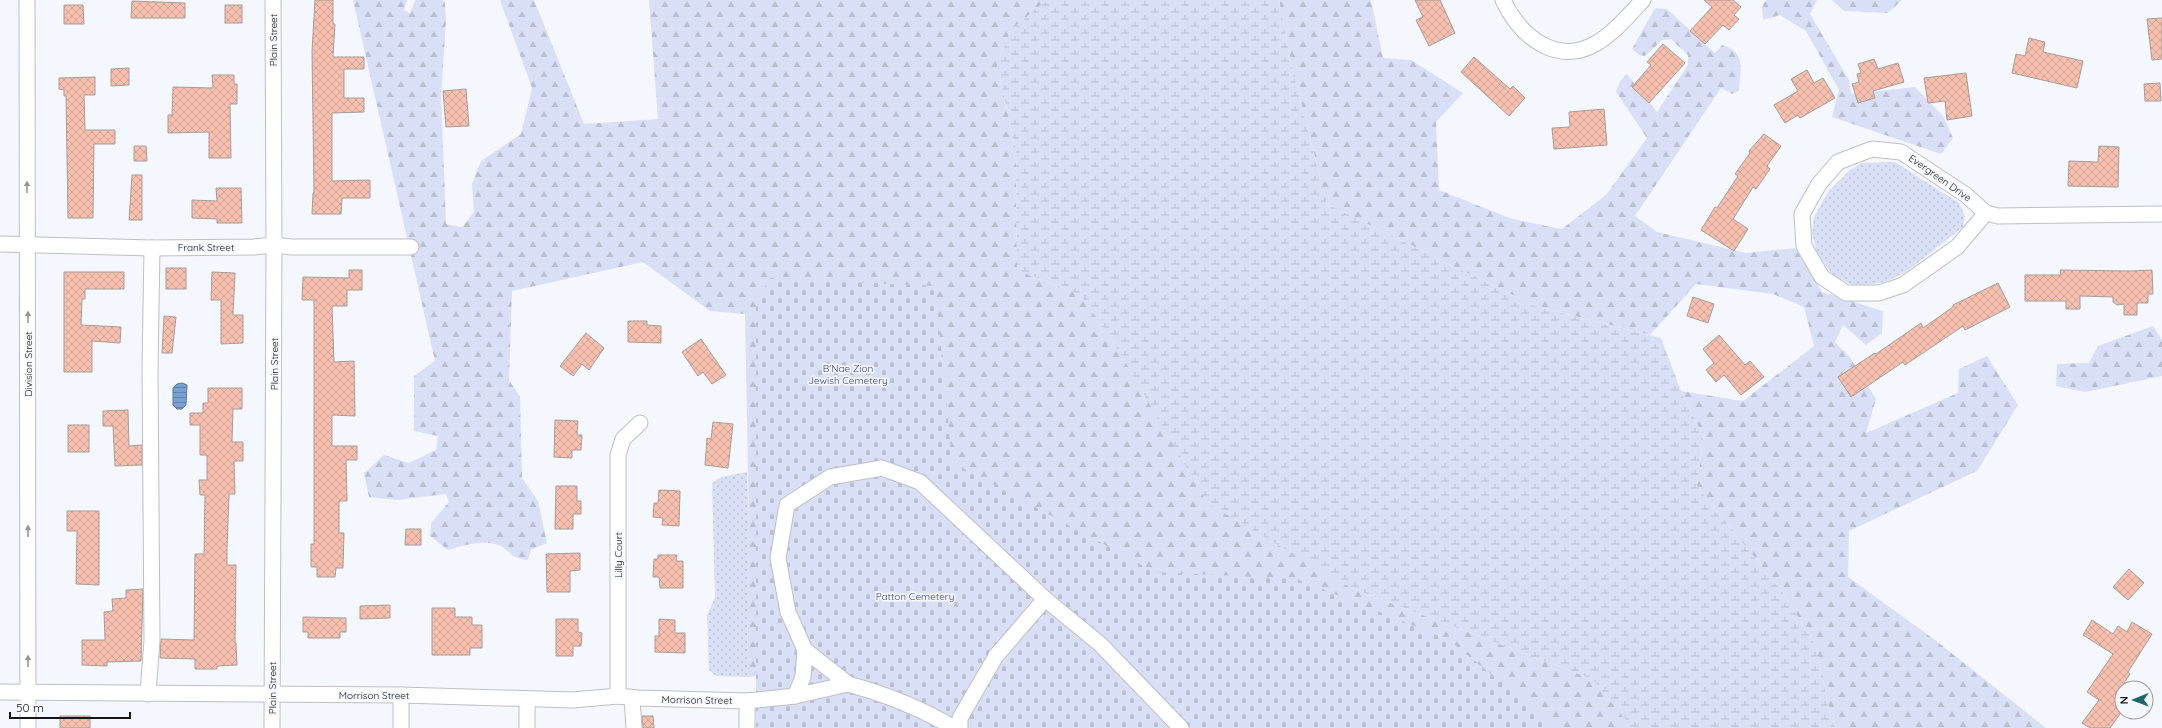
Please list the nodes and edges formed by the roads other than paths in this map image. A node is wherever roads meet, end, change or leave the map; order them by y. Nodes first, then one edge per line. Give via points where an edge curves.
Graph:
1 (27, 0) edge
2 (273, 0) edge
3 (1503, 0) edge
4 (1643, 0) edge
5 (1986, 214) junction
6 (2162, 214) edge
7 (0, 244) edge
8 (28, 244) junction
9 (274, 245) junction
10 (411, 247) dead end
11 (152, 248) junction
12 (640, 423) dead end
13 (1045, 599) junction
14 (805, 650) junction
15 (848, 684) junction
16 (0, 692) edge
17 (28, 692) junction
18 (148, 694) junction
19 (272, 694) junction
20 (402, 695) junction
21 (795, 696) junction
22 (625, 697) junction
23 (527, 698) junction
24 (747, 701) junction
25 (28, 728) edge
26 (272, 728) edge
27 (401, 728) edge
28 (527, 728) edge
29 (634, 728) edge
30 (747, 728) edge
31 (954, 728) edge
32 (960, 728) edge
33 (1181, 728) edge

8 -> 1 street, Division Street
2 - 9 street, Plain Street
3 - 4 street via 1510,15 1531,39 1555,51 1579,52 1601,41
5 - 5 street, Evergreen Drive via 1958,247 1903,285 1879,292 1846,294 1822,277 1804,246 1802,214 1819,184 1838,162 1872,149 1901,152 1966,195
5 - 6 street
7 - 8 street, Frank Street
8 - 11 street, Frank Street
17 -> 8 street, Division Street
9 - 10 street, Frank Street
9 - 11 street, Frank Street
9 - 19 street, Plain Street
11 - 18 street via 152,640
12 - 22 street, Lilly Court via 623,439 618,455
13 - 14 street via 920,482 882,468 830,477 787,505 778,558 788,612
13 - 32 street via 996,656 960,718
13 - 33 street via 1100,644
14 - 15 street
14 - 21 street via 803,677
15 - 21 street, Morrison Street
15 - 31 street via 886,695 934,716
16 - 17 street, Morrison Street
17 - 18 street, Morrison Street
17 - 25 street, Division Street
18 - 19 street, Morrison Street
19 - 20 street, Morrison Street
19 - 26 street, Plain Street
20 - 23 street, Morrison Street
20 - 27 street
21 - 24 street, Morrison Street
22 - 23 street, Morrison Street via 573,700
22 - 24 street, Morrison Street
22 - 29 street, Lilly Court
23 - 28 street
24 - 30 street

